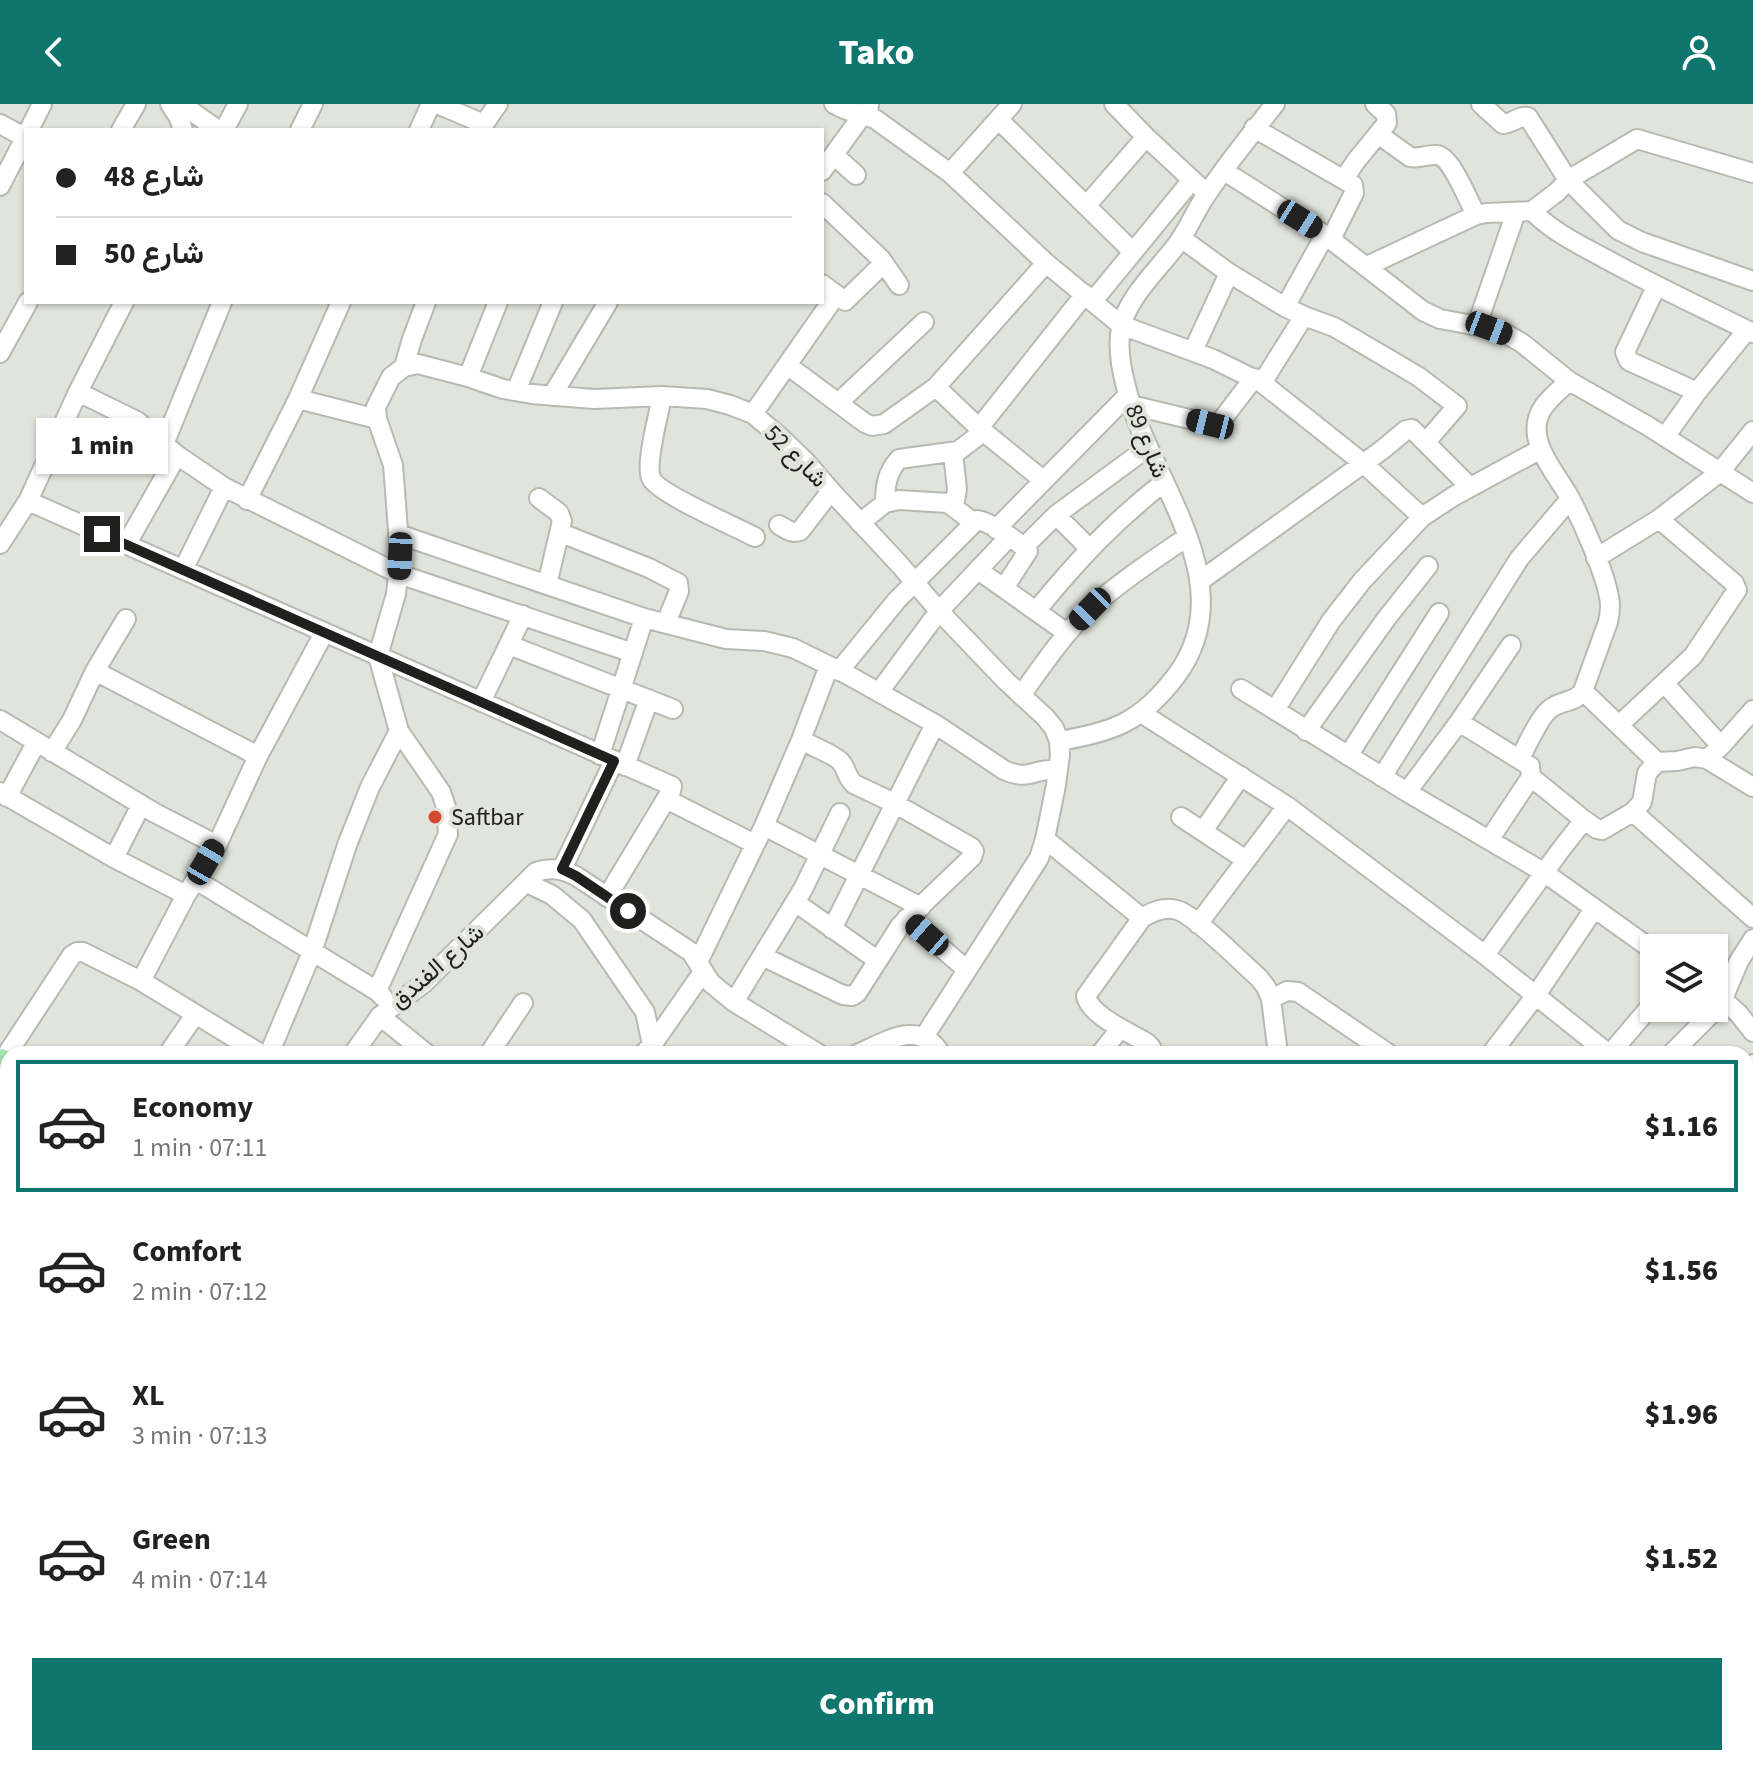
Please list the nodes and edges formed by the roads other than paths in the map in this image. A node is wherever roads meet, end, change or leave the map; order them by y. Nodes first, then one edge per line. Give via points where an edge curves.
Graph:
1 (42, 104) edge
2 (136, 104) edge
3 (170, 104) edge
4 (181, 104) edge
5 (238, 104) edge
6 (313, 104) edge
7 (434, 104) edge
8 (498, 104) edge
9 (834, 104) edge
10 (1012, 104) edge
11 (1114, 104) edge
12 (1275, 104) edge
13 (1375, 104) edge
14 (1481, 104) edge
15 (868, 109) edge
16 (999, 120) junction
17 (0, 124) edge
18 (483, 127) edge
19 (30, 128) edge
20 (122, 128) edge
21 (182, 128) edge
22 (215, 128) edge
23 (225, 128) edge
24 (301, 128) edge
25 (420, 128) edge
26 (1254, 128) junction
27 (1378, 134) junction
28 (24, 136) edge
29 (1146, 137) junction
30 (24, 141) edge
31 (834, 155) junction
32 (824, 168) edge
33 (1224, 171) junction
34 (950, 173) junction
35 (1753, 173) edge
36 (856, 175) dead end
37 (1344, 179) junction
38 (1192, 180) junction
39 (1568, 180) junction
40 (0, 186) edge
41 (1207, 193) junction
42 (824, 205) edge
43 (1086, 206) junction
44 (1524, 212) junction
45 (1476, 215) junction
46 (1328, 237) junction
47 (1181, 238) junction
48 (1133, 252) junction
49 (884, 263) junction
50 (1046, 263) junction
51 (1367, 266) junction
52 (1229, 273) junction
53 (1753, 281) edge
54 (899, 285) dead end
55 (1656, 287) junction
56 (829, 290) edge
57 (1089, 297) junction
58 (27, 304) edge
59 (123, 304) edge
60 (221, 304) edge
61 (340, 304) edge
62 (425, 304) edge
63 (497, 304) edge
64 (552, 304) edge
65 (607, 304) edge
66 (821, 304) edge
67 (1285, 307) junction
68 (1304, 316) junction
69 (924, 322) dead end
70 (1121, 325) junction
71 (1477, 325) junction
72 (1750, 331) edge
73 (2, 345) edge
74 (1193, 351) junction
75 (787, 365) junction
76 (404, 367) junction
77 (468, 377) junction
78 (1258, 380) junction
79 (1569, 381) junction
80 (936, 387) junction
81 (516, 391) junction
82 (78, 392) junction
83 (1697, 392) junction
84 (552, 396) junction
85 (662, 396) junction
86 (298, 399) junction
87 (1129, 400) junction
88 (838, 403) junction
89 (753, 414) junction
90 (377, 419) junction
91 (981, 430) junction
92 (1753, 431) edge
93 (1665, 437) junction
94 (1426, 442) junction
95 (1147, 448) junction
96 (170, 449) junction
97 (1541, 449) junction
98 (953, 453) junction
99 (1363, 463) junction
100 (1720, 472) junction
101 (1043, 480) junction
102 (1163, 483) junction
103 (224, 487) junction
104 (1470, 487) junction
105 (831, 491) junction
106 (1753, 493) edge
107 (539, 498) dead end
108 (1570, 499) junction
109 (247, 500) junction
110 (28, 501) junction
111 (885, 503) junction
112 (954, 506) junction
113 (1056, 515) junction
114 (1422, 517) junction
115 (1659, 519) junction
116 (973, 522) junction
117 (860, 523) junction
118 (779, 525) dead end
119 (561, 533) junction
120 (398, 534) junction
121 (755, 537) dead end
122 (1187, 537) junction
123 (1010, 538) junction
124 (0, 544) edge
125 (126, 545) junction
126 (1089, 548) junction
127 (1596, 558) junction
128 (1428, 566) dead end
129 (183, 570) junction
130 (978, 570) junction
131 (399, 574) junction
132 (1200, 581) junction
133 (915, 583) junction
134 (547, 585) junction
135 (1004, 588) junction
136 (939, 611) junction
137 (1036, 611) junction
138 (1439, 613) dead end
139 (523, 615) junction
140 (644, 618) junction
141 (126, 619) dead end
142 (666, 623) junction
143 (324, 633) junction
144 (1067, 633) junction
145 (509, 645) junction
146 (1511, 645) dead end
147 (633, 653) junction
148 (378, 656) junction
149 (834, 668) junction
150 (95, 671) junction
151 (1665, 684) junction
152 (621, 689) junction
153 (1241, 689) dead end
154 (1583, 691) junction
155 (879, 692) junction
156 (1021, 695) junction
157 (649, 699) junction
158 (481, 702) junction
159 (673, 709) dead end
160 (1275, 710) junction
161 (1753, 710) edge
162 (1141, 713) junction
163 (0, 720) edge
164 (1459, 722) junction
165 (935, 724) junction
166 (1619, 725) junction
167 (399, 731) junction
168 (1306, 731) junction
169 (801, 740) junction
170 (1059, 741) junction
171 (44, 748) junction
172 (1714, 753) junction
173 (258, 756) junction
174 (1348, 756) junction
175 (1520, 759) junction
176 (613, 760) junction
177 (1657, 762) junction
178 (1058, 770) junction
179 (1241, 776) junction
180 (1382, 777) junction
181 (1531, 777) junction
182 (1753, 787) edge
183 (669, 792) junction
184 (1407, 792) junction
185 (4, 795) edge
186 (894, 803) junction
187 (141, 805) junction
188 (1287, 806) junction
189 (1633, 812) junction
190 (840, 813) dead end
191 (1181, 817) dead end
192 (1584, 820) junction
193 (764, 826) junction
194 (1203, 831) junction
195 (1045, 839) junction
196 (1489, 840) junction
197 (755, 844) junction
198 (217, 845) junction
199 (821, 855) junction
200 (114, 858) junction
201 (1246, 860) junction
202 (562, 869) junction
203 (1545, 873) junction
204 (860, 875) junction
205 (527, 883) junction
206 (191, 888) junction
207 (607, 897) junction
208 (795, 902) junction
209 (1594, 909) junction
210 (914, 912) junction
211 (1142, 918) junction
212 (1753, 918) edge
213 (1198, 924) junction
214 (832, 929) junction
215 (1753, 939) edge
216 (1640, 941) edge
217 (312, 952) junction
218 (1485, 955) junction
219 (762, 956) junction
220 (877, 960) junction
221 (700, 967) junction
222 (967, 970) junction
223 (1728, 979) edge
224 (141, 981) junction
225 (377, 991) junction
226 (1536, 995) junction
227 (1271, 999) junction
228 (734, 1002) junction
229 (523, 1003) dead end
230 (1728, 1004) edge
231 (386, 1011) junction
232 (195, 1015) junction
233 (1640, 1017) edge
234 (1703, 1022) edge
235 (1120, 1029) junction
236 (1753, 1032) edge
237 (924, 1037) junction
238 (11, 1046) edge
239 (174, 1046) edge
240 (247, 1046) edge
241 (272, 1046) edge
242 (359, 1046) edge
243 (419, 1046) edge
244 (494, 1046) edge
245 (650, 1046) edge
246 (654, 1046) edge
247 (806, 1046) edge
248 (875, 1046) edge
249 (937, 1046) edge
250 (1106, 1046) edge
251 (1150, 1046) edge
252 (1280, 1046) edge
253 (1377, 1046) edge
254 (1497, 1046) edge
255 (1598, 1046) edge
256 (1613, 1046) edge
257 (1679, 1046) edge

1 - 19 street
2 - 20 street
3 - 21 street
4 - 22 street
5 - 23 street
6 - 24 street
7 - 18 street
7 - 25 street
8 - 18 street
9 - 15 street via 846,111
10 - 16 street
11 - 29 street
12 - 26 street
13 - 27 street via 1388,117
14 - 39 street via 1503,124 1528,117
15 - 31 street
15 - 34 street
16 - 34 street
16 - 43 street
17 - 28 street
26 - 33 street
26 - 37 street
27 - 37 street
27 - 45 street via 1410,157 1442,156
29 - 38 street
29 - 43 street
30 - 40 street
31 - 32 street
31 - 36 street
33 - 41 street
33 - 46 street
34 - 50 street
35 - 39 street via 1637,139
37 - 46 street via 1355,190
38 - 41 street
38 - 48 street
39 - 44 street
39 - 53 street via 1618,230
41 - 47 street
42 - 49 street
43 - 48 street
44 - 45 street
44 - 55 street
44 - 71 street
45 - 51 street
46 - 51 street
46 - 67 street
47 - 52 street
47 - 70 street
48 - 57 street
49 - 54 street
49 - 56 street via 847,300
50 - 57 street
50 - 80 street
51 - 71 street via 1423,311
52 - 67 street
52 - 74 street
55 - 72 street
55 - 83 street via 1625,356
57 - 70 street
57 - 91 street
58 - 73 street
59 - 82 street
60 - 96 street
61 - 86 street
62 - 76 street
63 - 77 street
64 - 81 street
65 - 84 street
66 - 75 street
67 - 68 street
68 - 78 street
68 - 94 street via 1387,358 1457,406
69 - 88 street
70 - 74 street
70 - 87 street, شارع 89
71 - 79 street via 1522,343
72 - 83 street
74 - 78 street
75 - 88 street
75 - 89 street
76 - 77 street, شارع 52 via 418,364
76 - 90 street via 383,391
77 - 81 street, شارع 52
78 - 87 street via 1217,423
78 - 99 street
79 - 93 street
79 - 97 street via 1541,410
80 - 88 street via 878,426
80 - 91 street
81 - 84 street, شارع 52
82 - 96 street via 137,421
82 - 110 street
83 - 93 street
84 - 85 street, شارع 52
85 - 89 street, شارع 52 via 707,399
85 - 121 street via 651,479 673,496
86 - 90 street
86 - 109 street
87 - 95 street, شارع 89
87 - 101 street
89 - 105 street, شارع 52
90 - 120 street via 393,465
91 - 98 street
91 - 101 street
92 - 100 street
93 - 100 street
94 - 99 street via 1406,430
94 - 104 street
95 - 102 street, شارع 89
95 - 113 street
96 - 103 street
96 - 125 street
97 - 104 street
97 - 108 street
98 - 111 street via 899,459 886,483
98 - 112 street
99 - 114 street
99 - 132 street
100 - 106 street
100 - 115 street
101 - 123 street
102 - 122 street, شارع 89
102 - 126 street
103 - 109 street
103 - 129 street
104 - 114 street
105 - 117 street, شارع 52
105 - 118 street via 800,531
107 - 119 street via 559,513
108 - 127 street
108 - 180 street via 1519,559
109 - 131 street
110 - 124 street
110 - 125 street
111 - 112 street
111 - 117 street
112 - 116 street
113 - 123 street
113 - 126 street
114 - 160 street via 1331,621
115 - 127 street
115 - 151 street via 1737,588 1693,656
116 - 123 street via 982,520
116 - 133 street
117 - 133 street, شارع 52
119 - 134 street
119 - 142 street via 678,583
120 - 131 street
120 - 134 street
122 - 132 street, شارع 89
122 - 144 street via 1111,591
123 - 130 street
123 - 135 street via 1027,553
125 - 129 street
126 - 137 street
127 - 154 street via 1611,611
128 - 168 street
129 - 143 street
130 - 135 street
130 - 136 street
131 - 139 street
131 - 148 street
132 - 162 street, شارع 89 via 1197,636 1181,668
133 - 136 street, شارع 52
133 - 149 street
134 - 140 street
135 - 137 street
136 - 155 street
136 - 156 street, شارع 52
137 - 144 street
138 - 174 street
139 - 145 street
139 - 147 street
140 - 142 street
140 - 147 street
141 - 150 street
142 - 149 street via 726,639 779,644
143 - 148 street
143 - 173 street
144 - 156 street
145 - 152 street
145 - 158 street
146 - 164 street
147 - 152 street
148 - 158 street
148 - 167 street
149 - 155 street
149 - 169 street
150 - 171 street via 72,720
150 - 173 street
151 - 166 street
151 - 172 street
152 - 157 street
152 - 176 street
153 - 160 street
154 - 166 street
154 - 175 street via 1546,713
155 - 165 street
156 - 170 street, شارع 52 via 1045,717
157 - 159 street
157 - 176 street
158 - 176 street
160 - 168 street
161 - 172 street
162 - 170 street, شارع 89 via 1116,728
162 - 179 street
163 - 171 street
164 - 175 street
164 - 184 street
165 - 178 street via 1016,775
165 - 186 street
166 - 177 street
167 - 217 street via 347,845
167 - 225 street via 441,792 448,834
168 - 174 street
169 - 186 street via 839,760 848,780
169 - 193 street
170 - 178 street
171 - 185 street
171 - 187 street
172 - 177 street
172 - 182 street
173 - 198 street
174 - 180 street
175 - 181 street via 1530,766
176 - 183 street
176 - 202 street
177 - 189 street via 1647,773 1642,802
178 - 195 street
179 - 188 street
179 - 194 street
180 - 184 street
181 - 192 street
181 - 196 street
183 - 197 street
183 - 207 street
184 - 196 street
185 - 200 street
186 - 204 street
186 - 210 street via 974,851
187 - 198 street
187 - 200 street
188 - 201 street
188 - 218 street
189 - 192 street via 1602,830
189 - 212 street
190 - 199 street
191 - 194 street
192 - 203 street
193 - 197 street
193 - 199 street
194 - 201 street
195 - 211 street
195 - 222 street via 1024,885
196 - 203 street
197 - 221 street
198 - 206 street
199 - 204 street
199 - 208 street
200 - 206 street
201 - 213 street
202 - 205 street via 536,872
202 - 207 street
203 - 209 street
203 - 218 street
204 - 210 street
204 - 214 street
205 - 231 street, شارع الفندق via 424,983
205 - 245 street via 582,920 645,1012
206 - 217 street
206 - 224 street
207 - 221 street via 691,952
208 - 214 street
208 - 219 street
209 - 216 street
209 - 226 street
210 - 220 street
210 - 222 street
211 - 213 street via 1154,911 1179,910
211 - 235 street via 1086,996 1088,1005
213 - 227 street via 1259,978
214 - 220 street
215 - 223 street
217 - 225 street
217 - 241 street
218 - 226 street
219 - 220 street via 848,997 857,993
219 - 228 street
221 - 228 street
221 - 246 street
222 - 237 street
224 - 232 street
224 - 238 street via 77,952
225 - 231 street
226 - 254 street
226 - 255 street
227 - 252 street
227 - 253 street via 1298,992
228 - 247 street
229 - 244 street
230 - 236 street
231 - 242 street, شارع الفندق
231 - 243 street
232 - 239 street
232 - 240 street
233 - 256 street
234 - 257 street
235 - 250 street
235 - 251 street
237 - 248 street via 898,1036
237 - 249 street

